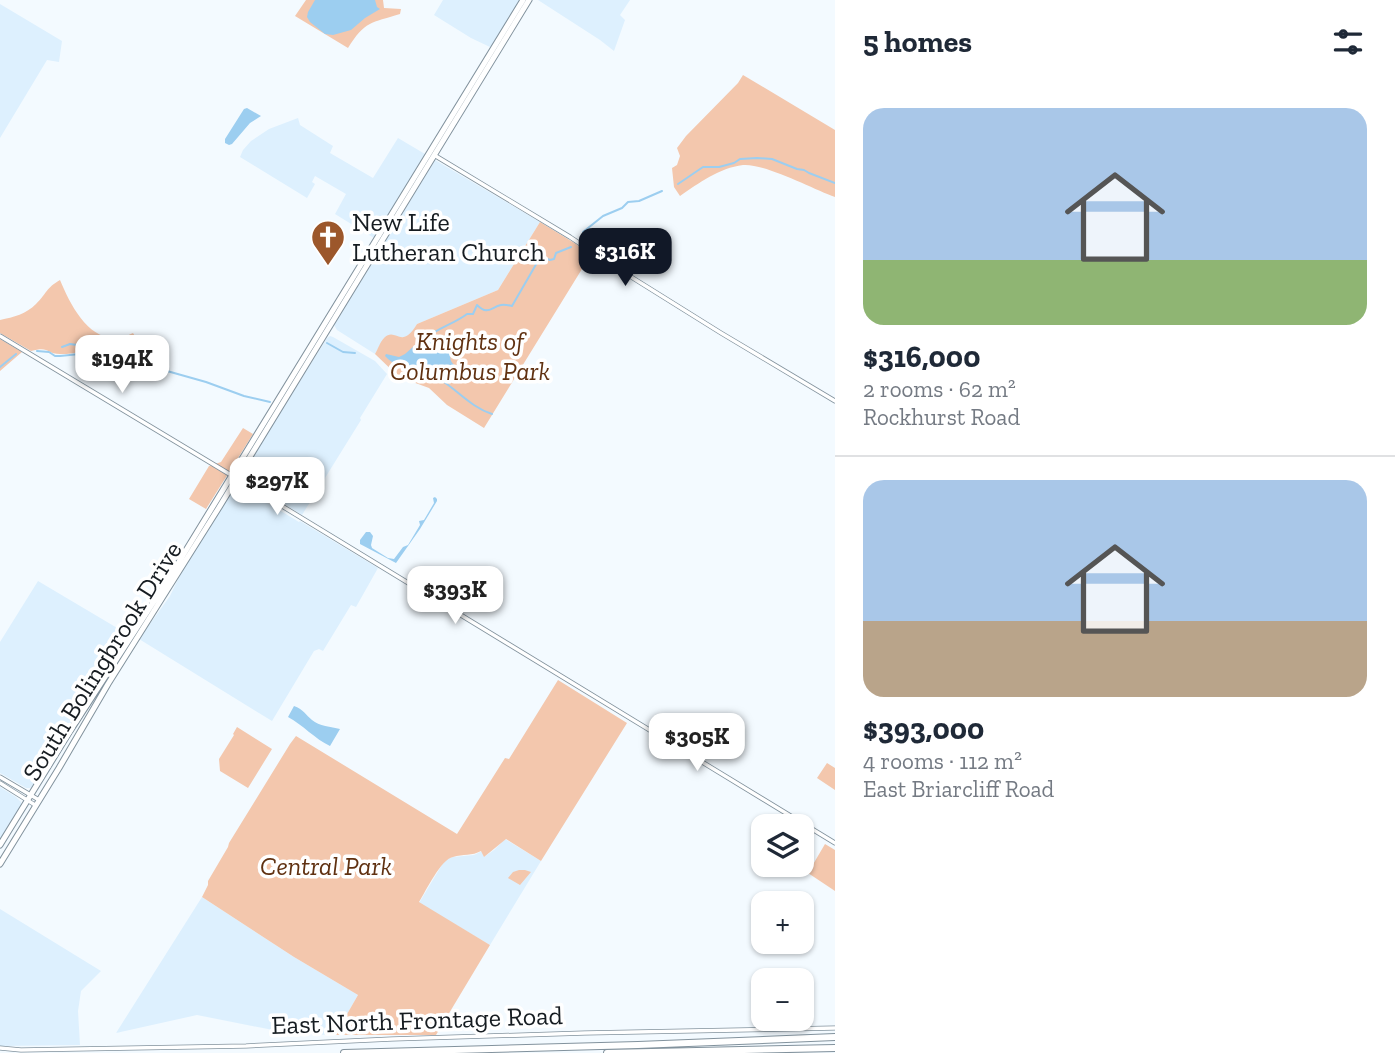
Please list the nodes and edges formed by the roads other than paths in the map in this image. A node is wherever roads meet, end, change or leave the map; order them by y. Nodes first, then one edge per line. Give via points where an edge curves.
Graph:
1 (523, 0) edge
2 (529, 0) edge
3 (432, 153) junction
4 (0, 335) edge
5 (835, 401) edge
6 (234, 476) junction
7 (0, 777) edge
8 (0, 783) edge
9 (29, 798) junction
10 (37, 803) junction
11 (835, 843) edge
12 (0, 845) edge
13 (0, 864) edge
14 (835, 1028) edge
15 (835, 1037) edge
16 (0, 1048) edge
17 (835, 1048) edge
18 (344, 1053) edge
19 (607, 1053) edge

1 - 3 main road
2 - 3 main road
3 - 5 street
3 - 6 main road
4 - 6 street
6 - 9 main road, South Bolingbrook Drive
6 - 10 main road, South Bolingbrook Drive
6 - 11 street
7 - 9 street
8 - 9 street
9 - 10 street
9 - 12 main road, South Bolingbrook Drive
10 - 13 main road, South Bolingbrook Drive
14 - 16 street, East North Frontage Road via 246,1046
15 - 18 highway
17 - 19 highway

